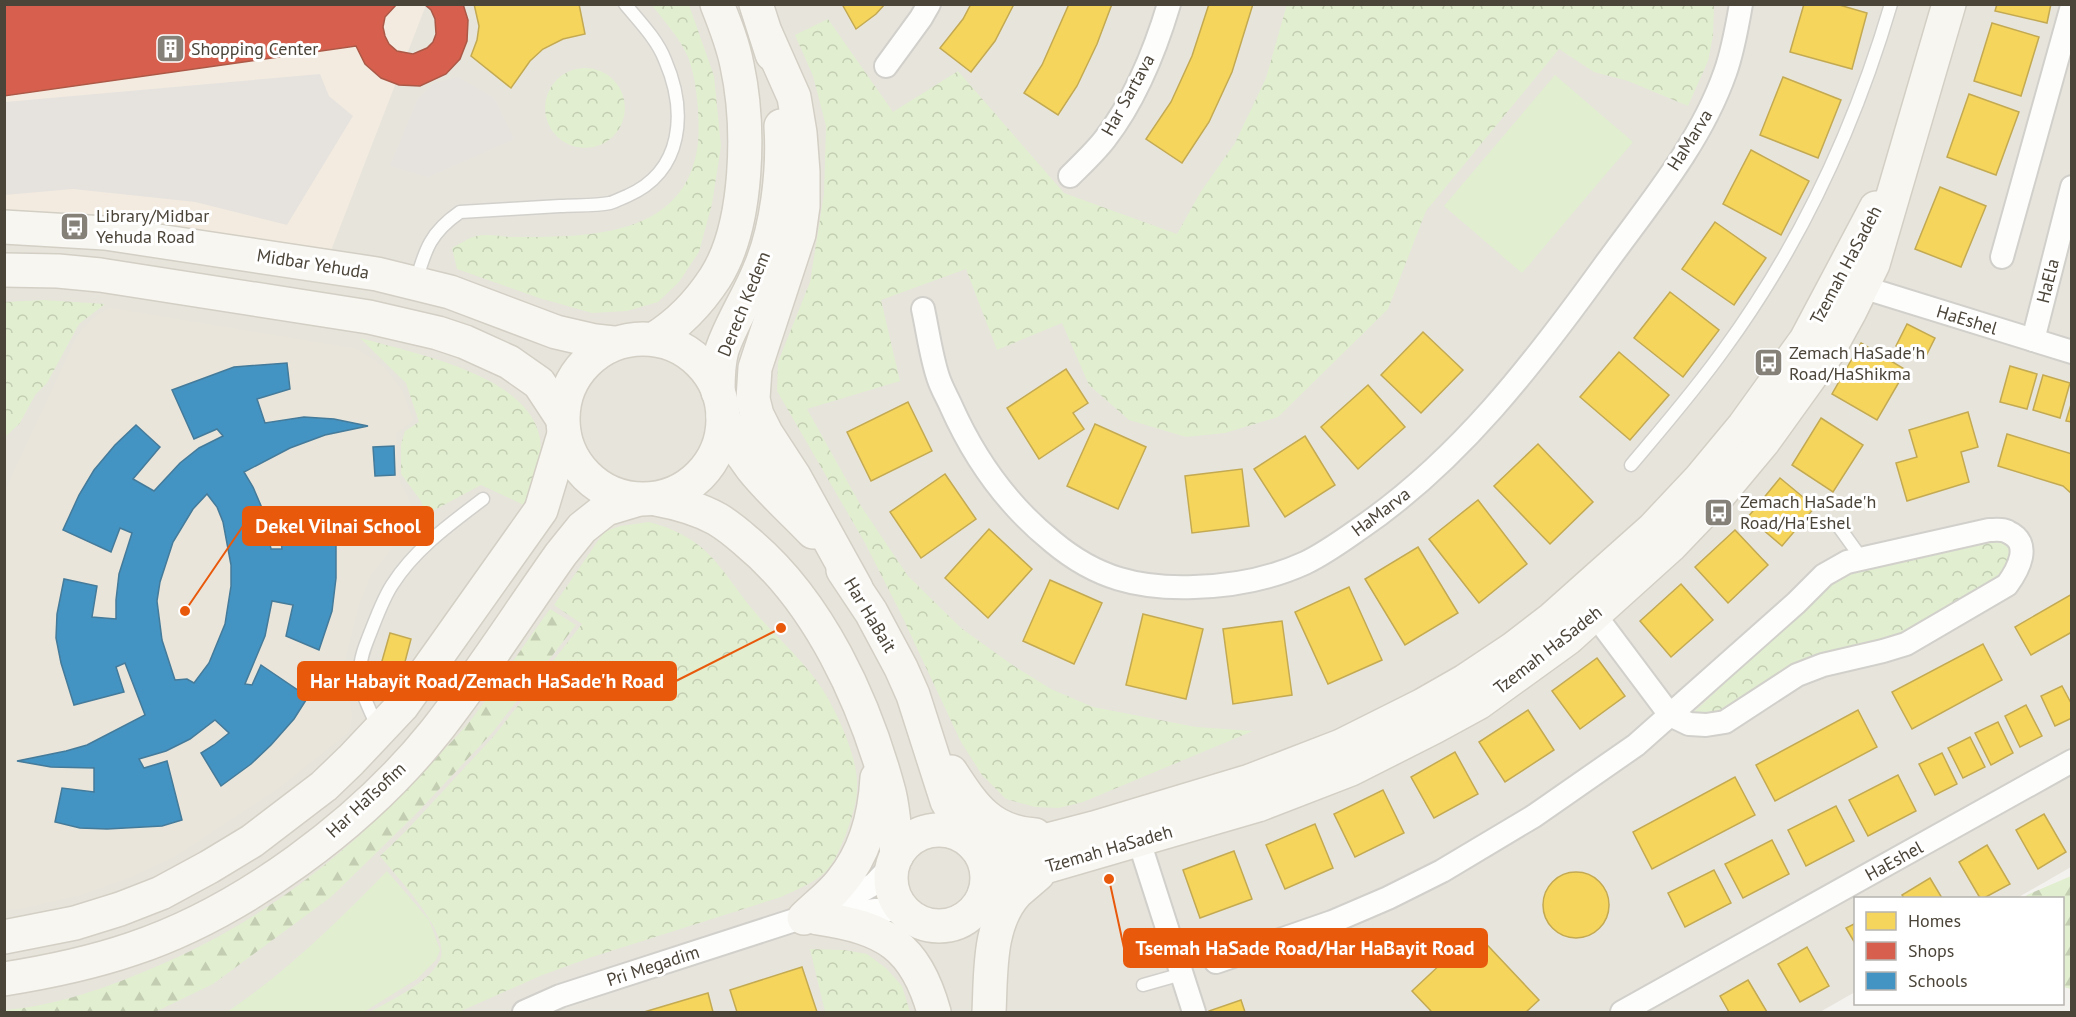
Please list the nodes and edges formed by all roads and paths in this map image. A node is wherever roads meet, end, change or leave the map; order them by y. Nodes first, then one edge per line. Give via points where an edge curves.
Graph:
1 (625, 4) edge
2 (717, 4) edge
3 (929, 4) edge
4 (1169, 4) edge
5 (1741, 4) edge
6 (1892, 4) edge
7 (1949, 4) edge
8 (2072, 6) edge
9 (761, 19) edge
10 (886, 66) dead end
11 (1904, 157) junction
12 (1071, 176) dead end
13 (2072, 187) edge
14 (4, 227) edge
15 (2002, 256) dead end
16 (4, 270) edge
17 (416, 283) junction
18 (1862, 287) junction
19 (923, 309) dead end
20 (654, 339) junction
21 (2033, 340) junction
22 (613, 343) junction
23 (2072, 352) edge
24 (721, 404) junction
25 (563, 426) junction
26 (1631, 465) dead end
27 (483, 499) dead end
28 (646, 499) junction
29 (1839, 528) dead end
30 (1862, 559) junction
31 (856, 588) junction
32 (1588, 604) junction
33 (1670, 714) junction
34 (380, 731) junction
35 (925, 732) junction
36 (875, 748) junction
37 (2072, 761) edge
38 (1064, 836) junction
39 (1139, 841) junction
40 (972, 843) junction
41 (895, 860) junction
42 (1047, 866) junction
43 (981, 901) junction
44 (908, 914) junction
45 (802, 920) junction
46 (4, 937) edge
47 (1216, 962) dead end
48 (1182, 974) junction
49 (4, 979) edge
50 (1143, 985) dead end
51 (524, 1012) edge
52 (934, 1012) edge
53 (942, 1012) edge
54 (988, 1012) edge
55 (1194, 1012) edge
56 (1622, 1012) edge

1 - 17 lane via 665,58 675,87 676,140 662,170 637,191 611,203 460,212 433,236 424,251
2 - 20 main road, Derech Kedem via 737,63 743,99 741,198 726,256 716,277 689,312
3 - 10 street
4 - 12 street, Har Sartava via 1158,38 1124,110 1106,138
5 - 19 street, HaMarva via 1726,71 1704,122 1568,317 1528,368 1420,483 1387,510 1305,563 1232,585 1149,587 1095,571 1061,549 1030,524 977,458 938,378
6 - 26 lane via 1847,132 1782,259 1726,347
7 - 11 main road, Tzemah HaSadeh
8 - 15 street
9 - 24 main road, Derech Kedem via 779,94 782,132 777,203 760,270 722,350 718,366
9 - 31 main road via 794,97 800,133 803,206 799,234 755,368 753,399 766,433
11 - 18 main road, Tzemah HaSadeh via 1873,264
11 - 32 main road, Tzemah HaSadeh via 1806,340 1744,426
13 - 21 street, HaEla
14 - 17 main road, Midbar Yehuda via 105,232
16 - 25 main road via 99,275 369,316 415,327 465,342 509,362 539,383
17 - 22 main road, Midbar Yehuda via 480,302 556,332
18 - 21 street, HaEshel
18 - 32 main road, Tzemah HaSadeh via 1827,353 1763,442 1718,495 1670,546
20 - 22 main road
20 - 24 main road via 671,343 697,359 715,383
21 - 23 street, HaEshel
22 - 25 main road via 588,360 572,380 563,406
24 - 28 main road via 722,435 706,469 682,489
24 - 31 main road, Har HaBait via 732,441 744,458 764,484 822,541
25 - 28 main road via 573,459 584,474 600,488 623,497
25 - 34 main road via 541,510 402,706
27 - 34 lane via 418,553 392,585 378,614 360,671 362,689
28 - 36 main road via 689,506 719,520 782,576 826,639 861,708
28 - 49 main road, Har HaTsofim via 606,509 582,528 434,733 380,790 316,846 230,904 179,930 86,964
29 - 30 lane
30 - 33 street via 1847,562 1824,575
30 - 33 street via 1989,530 2008,531 2019,541 2023,553 2018,570 2007,585 1906,644 1797,675 1725,722 1689,724
31 - 35 main road, Har HaBait via 908,685
32 - 33 street
32 - 38 main road, Tzemah HaSadeh via 1552,619 1465,681 1341,746 1218,791
32 - 39 main road, Tzemah HaSadeh via 1568,638 1478,703 1434,727 1351,769 1258,805
33 - 47 street via 1636,745 1578,786 1442,871 1332,922
34 - 46 main road via 291,813 209,867 161,893 120,909 75,923
35 - 38 main road via 977,810 993,823 1026,835
35 - 40 main road, Har HaBait via 947,801
36 - 41 main road via 889,793
36 - 45 main road via 877,781 869,829 860,854 840,884
37 - 56 street, HaEshel
38 - 40 main road, Tzemah HaSadeh via 1006,848
39 - 42 main road, Tzemah HaSadeh
39 - 48 street
40 - 41 main road via 956,832 928,831 913,837
40 - 43 main road via 986,869
41 - 44 main road via 893,890
41 - 45 street, Pri Megadim via 874,884 846,902
42 - 43 main road, Tzemah HaSadeh via 999,883
42 - 54 main road via 1016,893 999,924 991,961
43 - 44 main road via 962,920 943,926 927,924
43 - 54 main road via 978,948
44 - 45 street, Pri Megadim via 876,910
44 - 53 main road via 931,957
45 - 51 street, Pri Megadim via 560,996
45 - 52 main road via 841,921 875,932 902,949 922,978
48 - 50 lane
48 - 55 street

